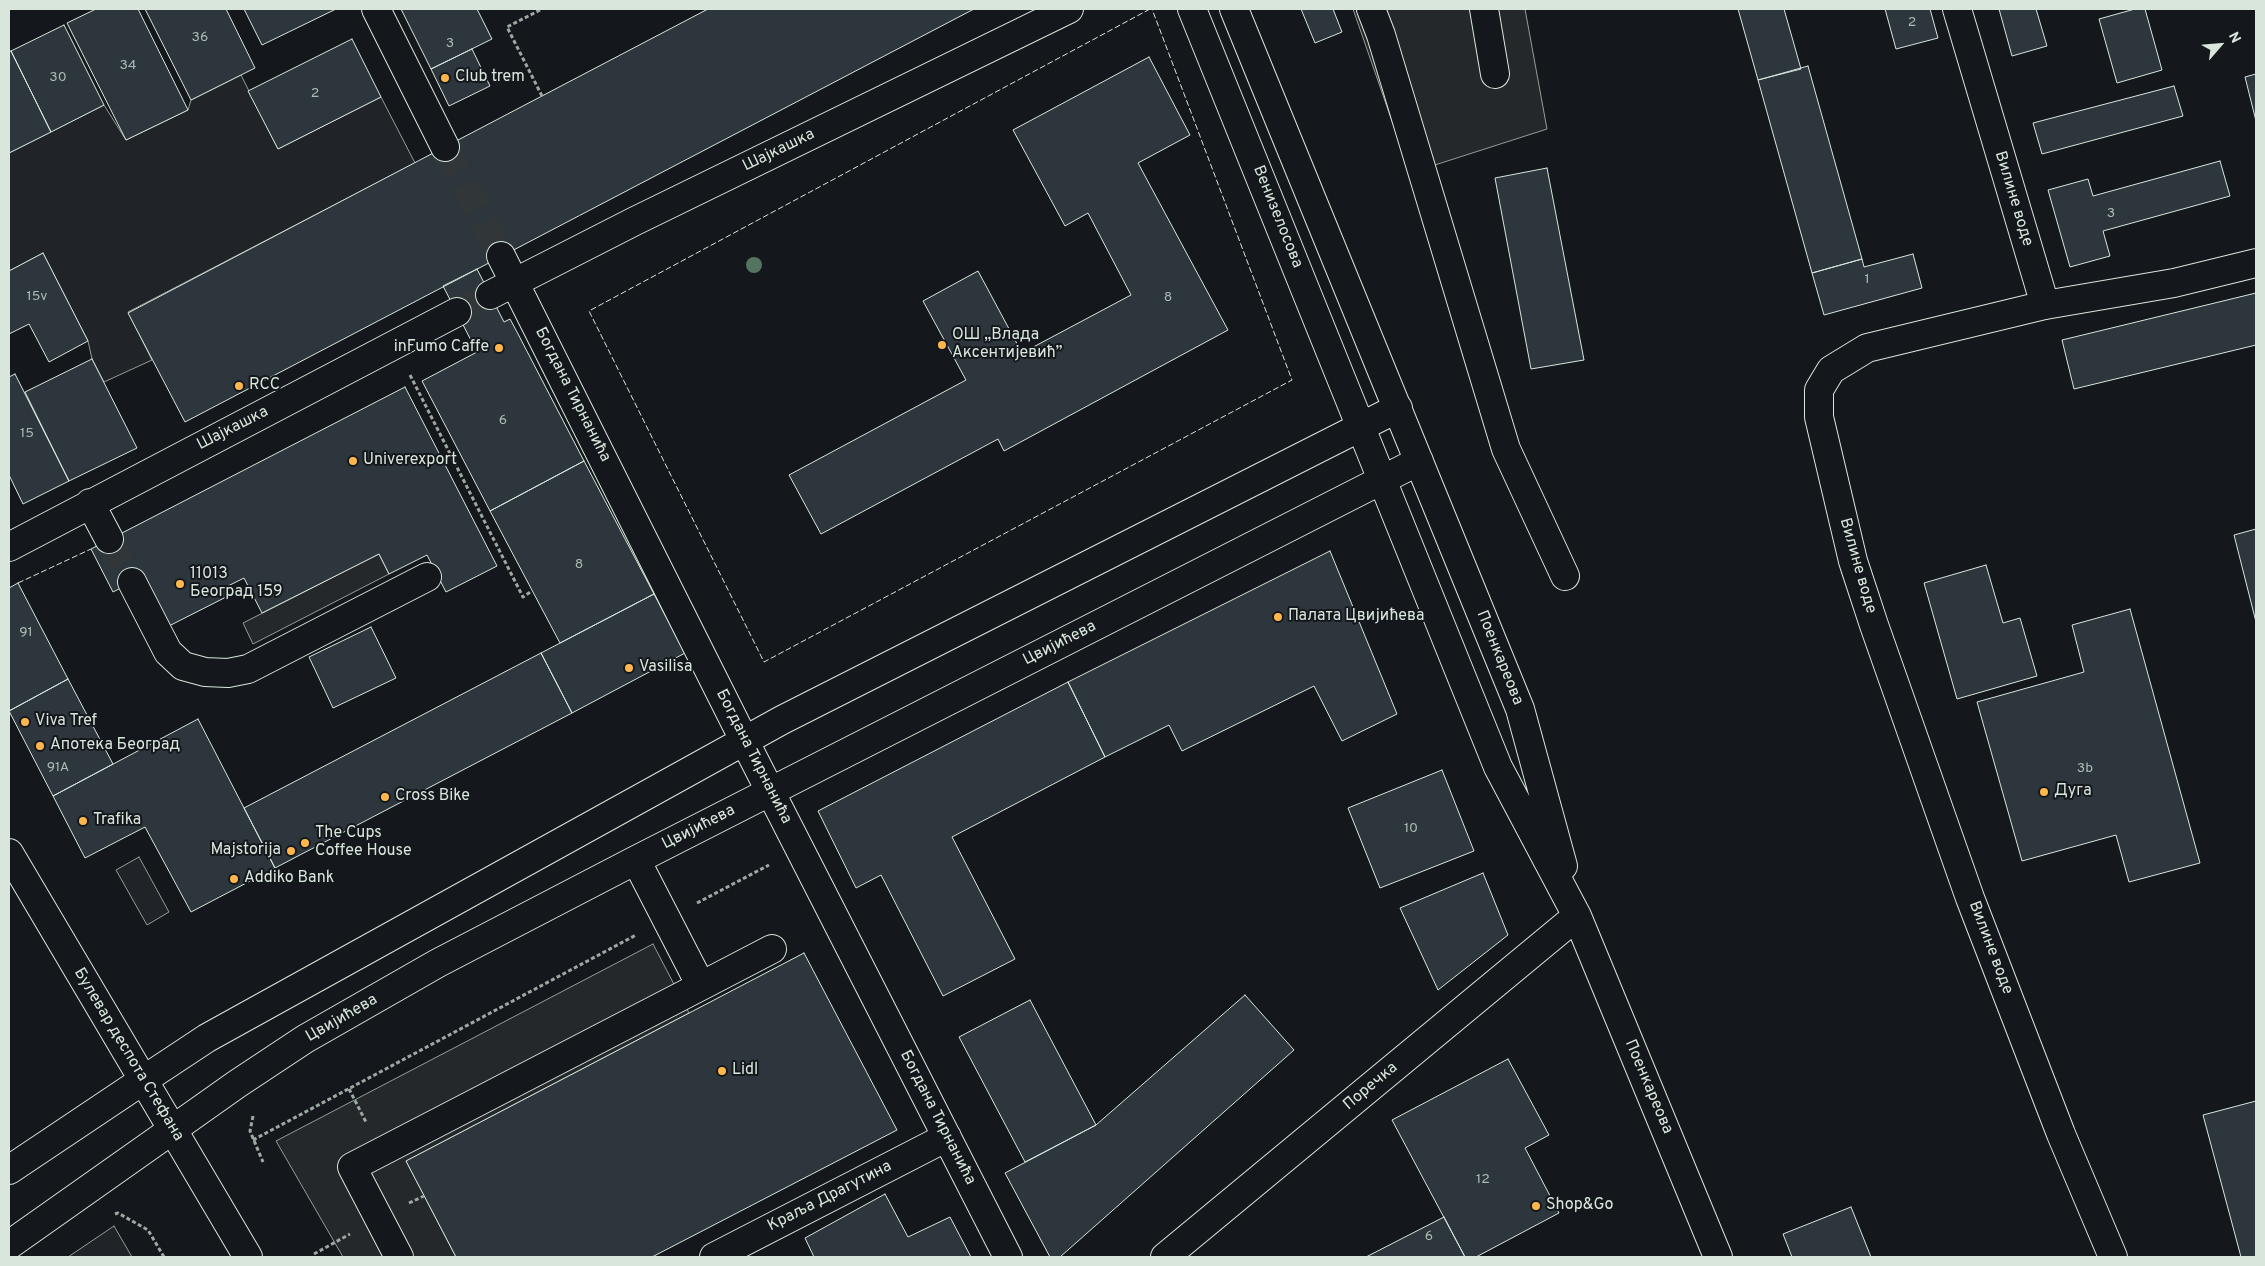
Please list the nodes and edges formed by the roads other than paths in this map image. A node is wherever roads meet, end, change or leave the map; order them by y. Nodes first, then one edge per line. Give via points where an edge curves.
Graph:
1 (376, 9) edge
2 (1069, 9) edge
3 (1192, 9) edge
4 (1234, 9) edge
5 (1371, 9) edge
6 (1484, 9) edge
7 (1957, 9) edge
8 (1495, 74) dead end
9 (445, 147) tunnel mouth
10 (501, 256) tunnel mouth
11 (2256, 263) edge
12 (515, 283) junction
13 (490, 295) tunnel mouth
14 (2045, 305) junction
15 (457, 312) tunnel mouth
16 (1398, 408) junction
17 (1360, 426) junction
18 (1419, 461) junction
19 (1382, 480) junction
20 (90, 503) junction
21 (110, 539) tunnel mouth
22 (9, 547) edge
23 (1565, 576) dead end
24 (427, 577) dead end
25 (132, 582) tunnel mouth
26 (744, 740) junction
27 (770, 792) junction
28 (9, 853) edge
29 (636, 860) junction
30 (1577, 916) junction
31 (772, 949) dead end
32 (701, 986) junction
33 (142, 1081) junction
34 (172, 1130) junction
35 (946, 1136) junction
36 (9, 1170) edge
37 (9, 1245) edge
38 (248, 1257) edge
39 (399, 1257) edge
40 (714, 1257) edge
41 (1008, 1257) edge
42 (1165, 1257) edge
43 (1718, 1257) edge
44 (2114, 1257) edge

1 - 9 street
2 - 12 street, Шајкашка
3 - 17 street, Венизелосова
4 - 16 street
5 - 23 street via 1390,62 1506,449
6 - 8 street
7 - 14 street, Вилине воде
10 - 12 street, Богдана Тирнанића
11 - 14 street via 2174,283
12 - 13 street, Шајкашка
12 - 26 street, Богдана Тирнанића
14 - 44 street, Вилине воде via 1867,348 1831,370 1819,390 1819,417 1853,561 1970,898 2061,1134
15 - 20 street, Шајкашка
16 - 17 street
16 - 18 street, Поенкареова
17 - 19 street, Поенкареова
17 - 26 street
18 - 19 street, Цвијићева
18 - 30 street, Поенкареова via 1520,709
19 - 27 street, Цвијићева
19 - 30 street, Поенкареова via 1498,767
20 - 21 street
20 - 22 street, Шајкашка
24 - 25 street via 327,617 248,669 228,673 205,672 183,666 168,652
26 - 27 street, Богдана Тирнанића
26 - 33 street via 207,1038
27 - 29 street, Цвијићева
27 - 35 street, Богдана Тирнанића
28 - 33 street, Булевар деспота Стефана
29 - 32 street
29 - 34 street, Цвијићева via 438,964 305,1040
30 - 42 street, Поречка
30 - 43 street, Поенкареова
31 - 32 street
32 - 39 street via 463,1120 352,1168
33 - 34 street, Булевар деспота Стефана
33 - 36 street
34 - 37 street, Цвијићева
34 - 38 street, Булевар деспота Стефана
35 - 40 street, Краља Драгутина
35 - 41 street, Богдана Тирнанића

